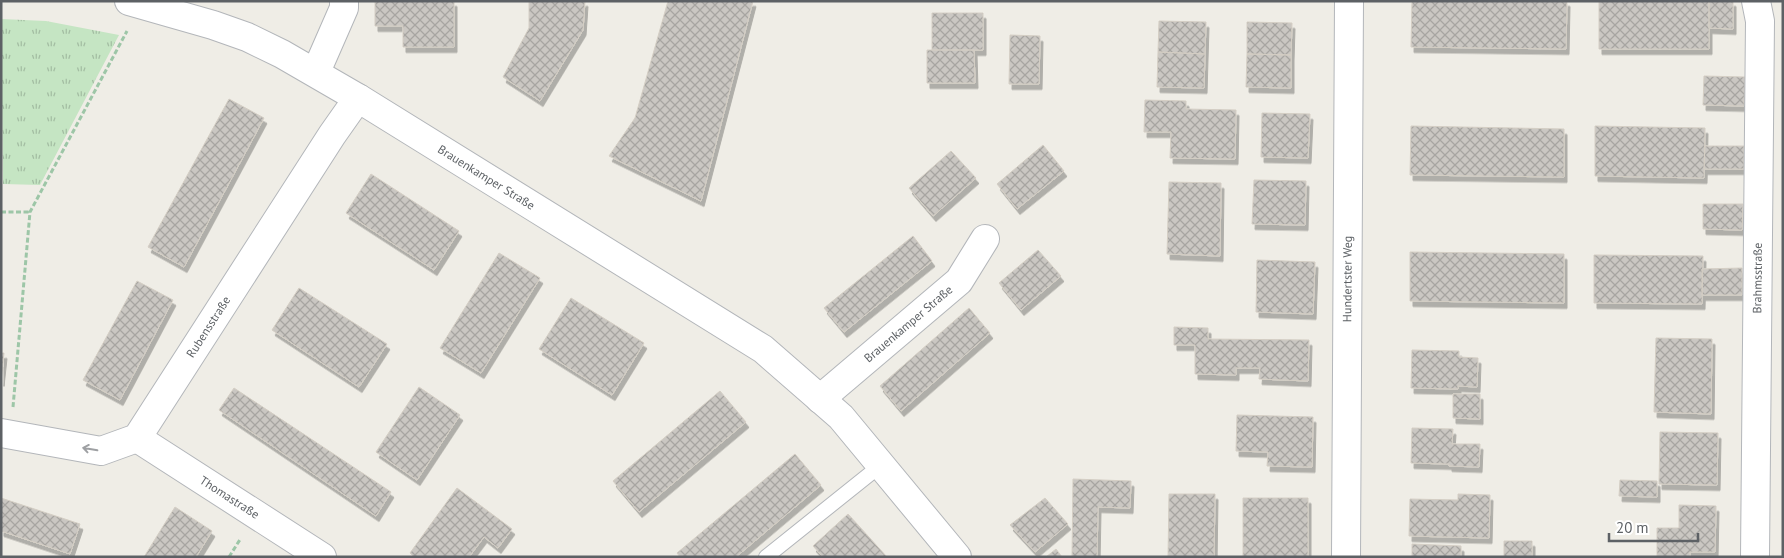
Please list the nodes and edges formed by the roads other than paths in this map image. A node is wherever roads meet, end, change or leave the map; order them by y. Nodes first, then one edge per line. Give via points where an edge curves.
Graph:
1 (344, 1) edge
2 (1350, 1) edge
3 (1756, 1) edge
4 (135, 3) edge
5 (316, 72) junction
6 (358, 98) junction
7 (985, 239) dead end
8 (820, 399) junction
9 (6, 434) edge
10 (137, 438) junction
11 (881, 465) junction
12 (322, 557) edge
13 (766, 557) edge
14 (957, 557) edge
15 (1346, 557) edge
16 (1755, 557) edge

1 - 5 street via 344,8
2 - 15 street, Hundertster Weg
3 - 16 street, Brahmsstraße via 1760,31
4 - 5 street, Brauenkamper Straße via 247,37
5 - 6 street, Brauenkamper Straße
6 - 8 street, Brauenkamper Straße via 763,349
6 - 10 street, Rubensstraße
7 - 8 street, Brauenkamper Straße via 959,281
8 - 11 street, Brauenkamper Straße via 841,417
10 -> 9 street via 101,451
10 - 12 street, Thomastraße
11 - 13 lane
11 - 14 street, Brauenkamper Straße

